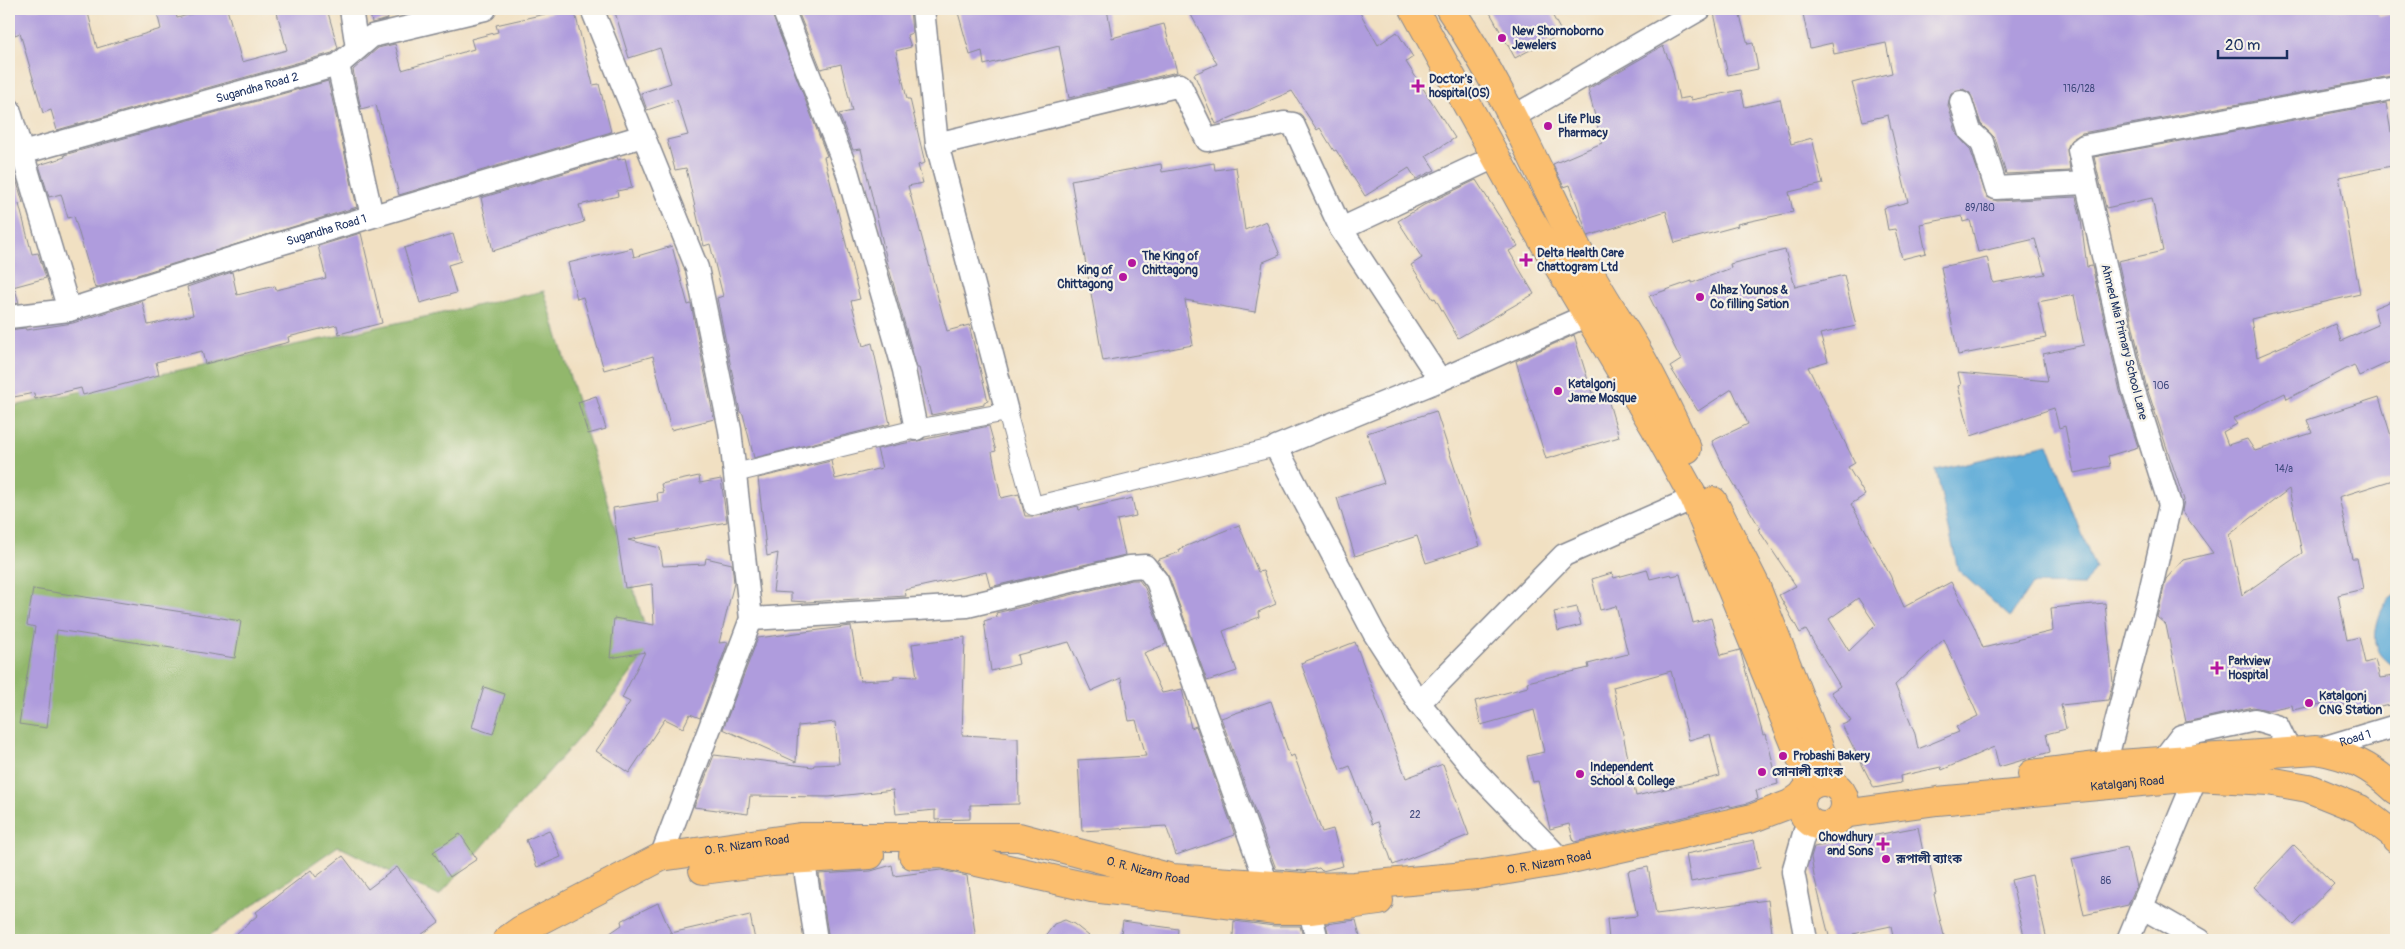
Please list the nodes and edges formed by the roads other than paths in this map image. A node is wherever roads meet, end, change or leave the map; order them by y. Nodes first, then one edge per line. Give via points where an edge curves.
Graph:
1 (351, 9) edge
2 (485, 9) edge
3 (592, 9) edge
4 (783, 9) edge
5 (923, 9) edge
6 (1414, 9) edge
7 (1450, 9) edge
8 (1700, 9) edge
9 (358, 48) junction
10 (338, 65) junction
11 (2396, 88) edge
12 (1961, 102) dead end
13 (9, 109) edge
14 (1513, 117) junction
15 (643, 136) junction
16 (937, 144) junction
17 (22, 153) junction
18 (1497, 156) junction
19 (2085, 184) junction
20 (372, 216) junction
21 (1341, 229) junction
22 (68, 310) junction
23 (1588, 315) junction
24 (9, 317) edge
25 (1440, 380) junction
26 (1008, 412) junction
27 (916, 429) junction
28 (1276, 447) junction
29 (735, 473) junction
30 (1694, 498) junction
31 (751, 620) junction
32 (1419, 703) junction
33 (2396, 726) edge
34 (2303, 751) junction
35 (2105, 765) junction
36 (2196, 777) junction
37 (2390, 784) edge
38 (1821, 801) junction
39 (2360, 809) junction
40 (2396, 839) edge
41 (801, 848) junction
42 (661, 857) junction
43 (1562, 861) junction
44 (1266, 884) junction
45 (1307, 898) junction
46 (2143, 908) junction
47 (507, 940) edge
48 (541, 940) edge
49 (816, 940) edge
50 (1317, 940) edge
51 (1806, 940) edge
52 (2128, 940) edge
53 (2198, 940) edge

1 - 9 street
2 - 9 street, Sugandha Road 2 via 372,36
3 - 15 street
4 - 27 street via 847,171 904,370
5 - 16 street
6 - 18 main road
7 - 14 main road
8 - 14 street
9 - 10 street, Sugandha Road 2
10 - 17 street, Sugandha Road 2
10 - 20 street
11 - 19 street, Ahmed Mia Primary School Lane via 2084,146 2079,150 2079,156
12 - 19 street via 1970,131 1982,142 1996,188
13 - 17 street
14 - 38 main road via 1594,282 1640,356 1755,584
15 - 20 street, Sugandha Road 1
15 - 29 street via 697,268 730,430
16 - 21 street via 1180,85 1207,140 1284,123 1293,124
16 - 26 street
17 - 22 street
18 - 21 street
18 - 23 main road via 1533,224
19 - 35 street, Ahmed Mia Primary School Lane via 2133,388 2170,505 2150,596
20 - 22 street, Sugandha Road 1
21 - 25 street
22 - 24 street, Sugandha Road 1
23 - 25 street
23 - 30 main road
25 - 28 street
26 - 27 street
26 - 28 street via 1033,506
27 - 29 street
28 - 32 street via 1374,633
29 - 31 street
30 - 32 street via 1564,554
30 - 38 main road
31 - 42 street
31 - 44 street via 967,606 1145,566 1157,581
32 - 43 street via 1477,773
33 - 34 street, Road 1
34 - 35 main road, Katalganj Road
34 - 37 main road, Katalganj Road via 2342,754 2364,764
35 - 38 main road, Katalganj Road
36 - 38 main road, Katalganj Road via 1937,801
36 - 39 main road, Katalganj Road via 2308,788
36 - 46 street
37 - 39 main road
38 - 43 main road, O. R. Nizam Road via 1790,804 1754,818
38 - 45 main road via 1726,838 1608,865 1474,890
38 - 51 street via 1794,872
39 - 40 main road, Katalganj Road
41 - 42 main road, O. R. Nizam Road
41 - 44 main road, O. R. Nizam Road via 1019,837 1172,878
41 - 45 main road via 942,854 1092,888 1276,910
41 - 48 main road via 664,875
41 - 49 street
42 - 47 main road, O. R. Nizam Road
43 - 45 main road, O. R. Nizam Road via 1477,875 1354,886
44 - 45 main road, O. R. Nizam Road
45 - 50 street
46 - 52 street
46 - 53 street

